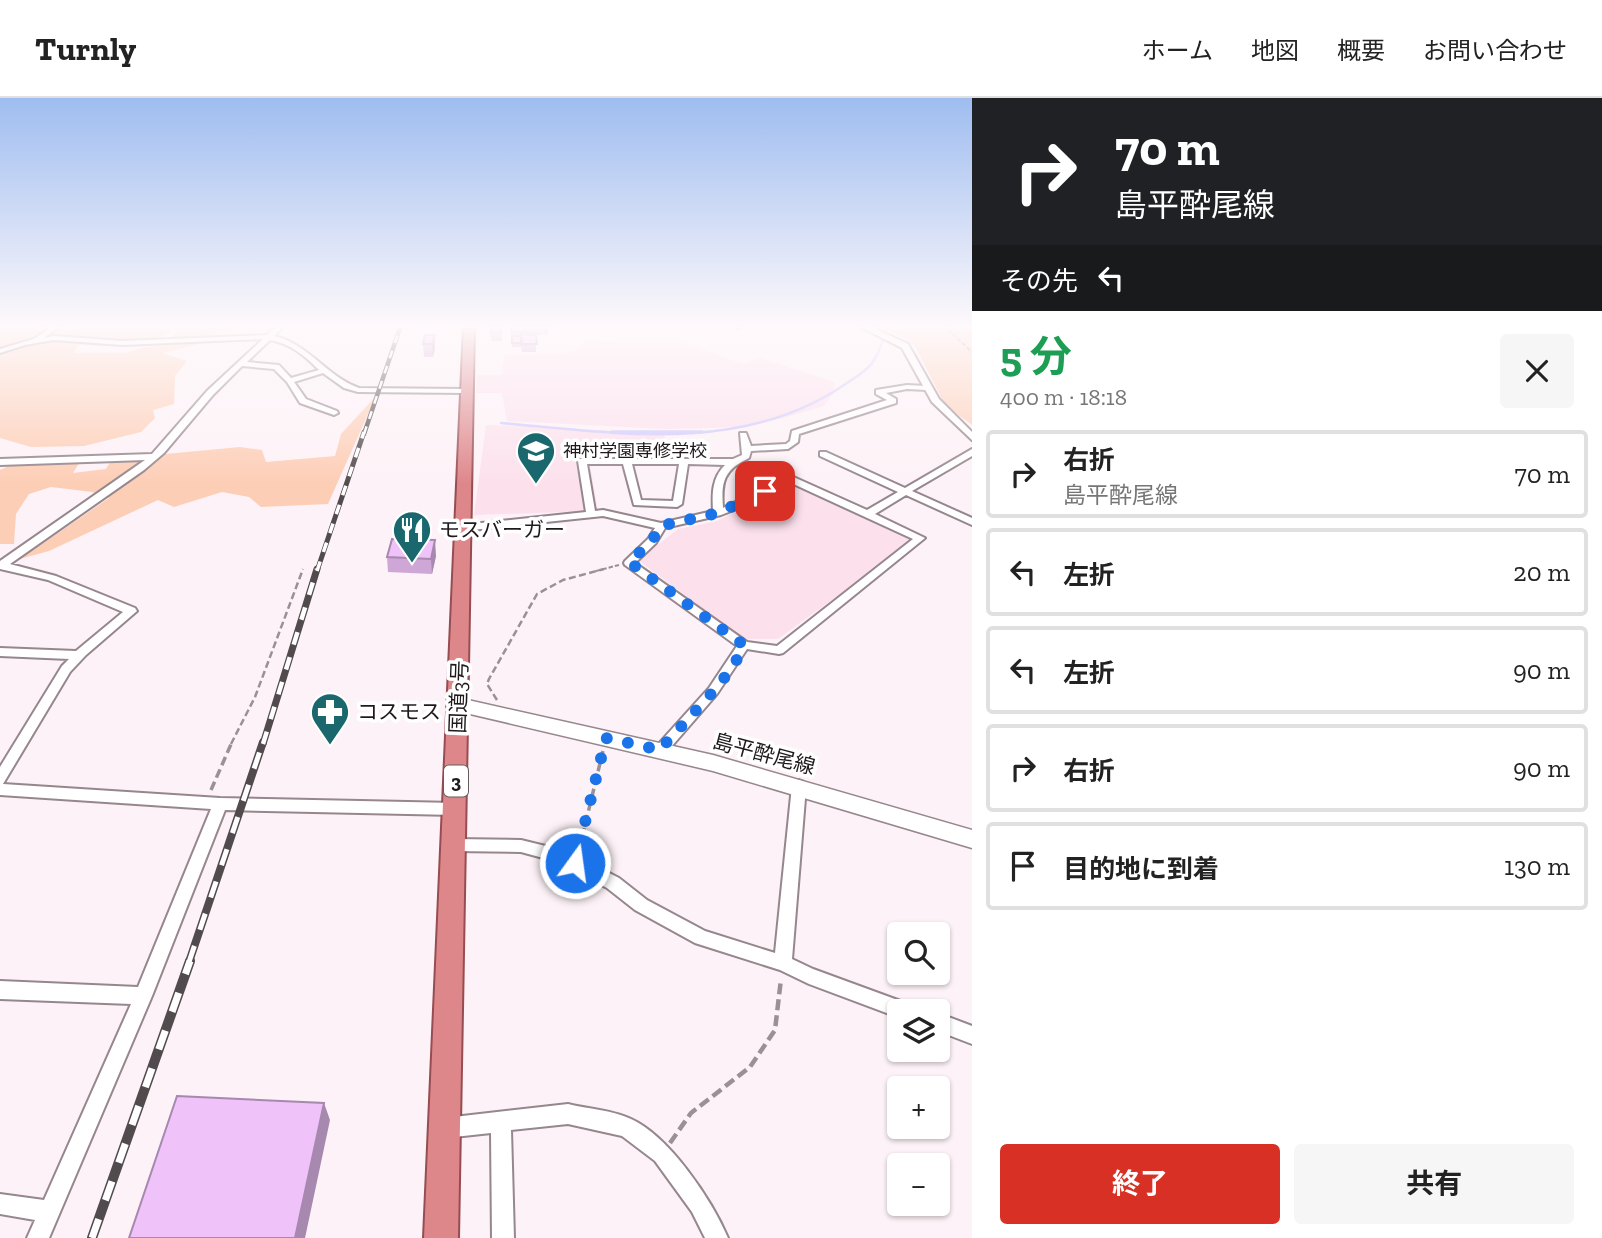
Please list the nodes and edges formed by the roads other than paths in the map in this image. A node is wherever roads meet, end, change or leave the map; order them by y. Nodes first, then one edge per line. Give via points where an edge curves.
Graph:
1 (225, 378) edge
2 (287, 378) edge
3 (299, 378) edge
4 (331, 378) edge
5 (467, 378) edge
6 (922, 378) edge
7 (290, 381) junction
8 (926, 388) junction
9 (467, 391) junction
10 (334, 412) dead end
11 (743, 435) dead end
12 (972, 437) edge
13 (747, 449) junction
14 (972, 452) edge
15 (824, 454) dead end
16 (154, 457) junction
17 (627, 461) junction
18 (684, 461) junction
19 (0, 462) edge
20 (733, 462) junction
21 (905, 493) junction
22 (592, 513) junction
23 (718, 513) junction
24 (869, 513) junction
25 (972, 522) edge
26 (660, 526) junction
27 (462, 528) junction
28 (1, 566) edge
29 (744, 645) junction
30 (0, 652) edge
31 (79, 655) junction
32 (459, 705) junction
33 (660, 750) junction
34 (0, 779) edge
35 (799, 786) junction
36 (0, 789) edge
37 (213, 803) junction
38 (455, 809) junction
39 (972, 839) edge
40 (454, 845) junction
41 (783, 963) junction
42 (0, 990) edge
43 (143, 996) junction
44 (887, 1004) edge
45 (950, 1027) edge
46 (972, 1035) edge
47 (501, 1122) junction
48 (445, 1128) junction
49 (0, 1203) edge
50 (48, 1211) junction
51 (38, 1238) edge
52 (441, 1238) edge
53 (503, 1238) edge
54 (717, 1238) edge

1 - 16 street
2 - 7 street
3 - 7 street
4 - 9 street via 341,386 369,392
5 - 9 highway, 国道3号 / 3
6 - 8 street
7 - 10 street via 303,401
8 - 12 street
8 - 13 street via 879,392 893,401 795,433 788,446
9 - 27 highway, 国道3号 / 3
11 - 13 street
13 - 20 street via 746,456
14 - 21 street
15 - 21 street
16 - 19 street
16 - 28 street
17 - 18 street
17 - 18 street via 637,503 677,504
17 - 22 street via 582,461
18 - 20 street
20 - 23 street via 724,469 716,488
21 - 24 street
21 - 25 street
22 - 26 street
22 - 27 street
23 - 24 street via 789,478
23 - 26 street
24 - 29 street via 920,538 779,650
26 - 29 street via 652,541 629,562
27 - 32 highway, 国道3号 / 3
28 - 31 street via 52,578 131,611
29 - 33 street via 713,691
30 - 31 street
31 - 34 street via 66,668
32 - 33 main road, 島平酔尾線
32 - 38 highway, 国道3号 / 3
33 - 35 main road, 島平酔尾線
35 - 39 main road, 島平酔尾線
35 - 41 street
36 - 37 street
37 - 38 street
37 - 43 street
38 - 40 highway, 国道3号 / 3
40 - 41 street via 521,846 561,856 701,938
40 - 48 highway, 国道3号 / 3
41 - 44 street
42 - 43 street
43 - 50 street
45 - 46 street
47 - 48 street
47 - 53 street
47 - 54 street via 568,1114 627,1128 662,1154
48 - 52 highway, 国道3号 / 3
49 - 50 street
50 - 51 street

